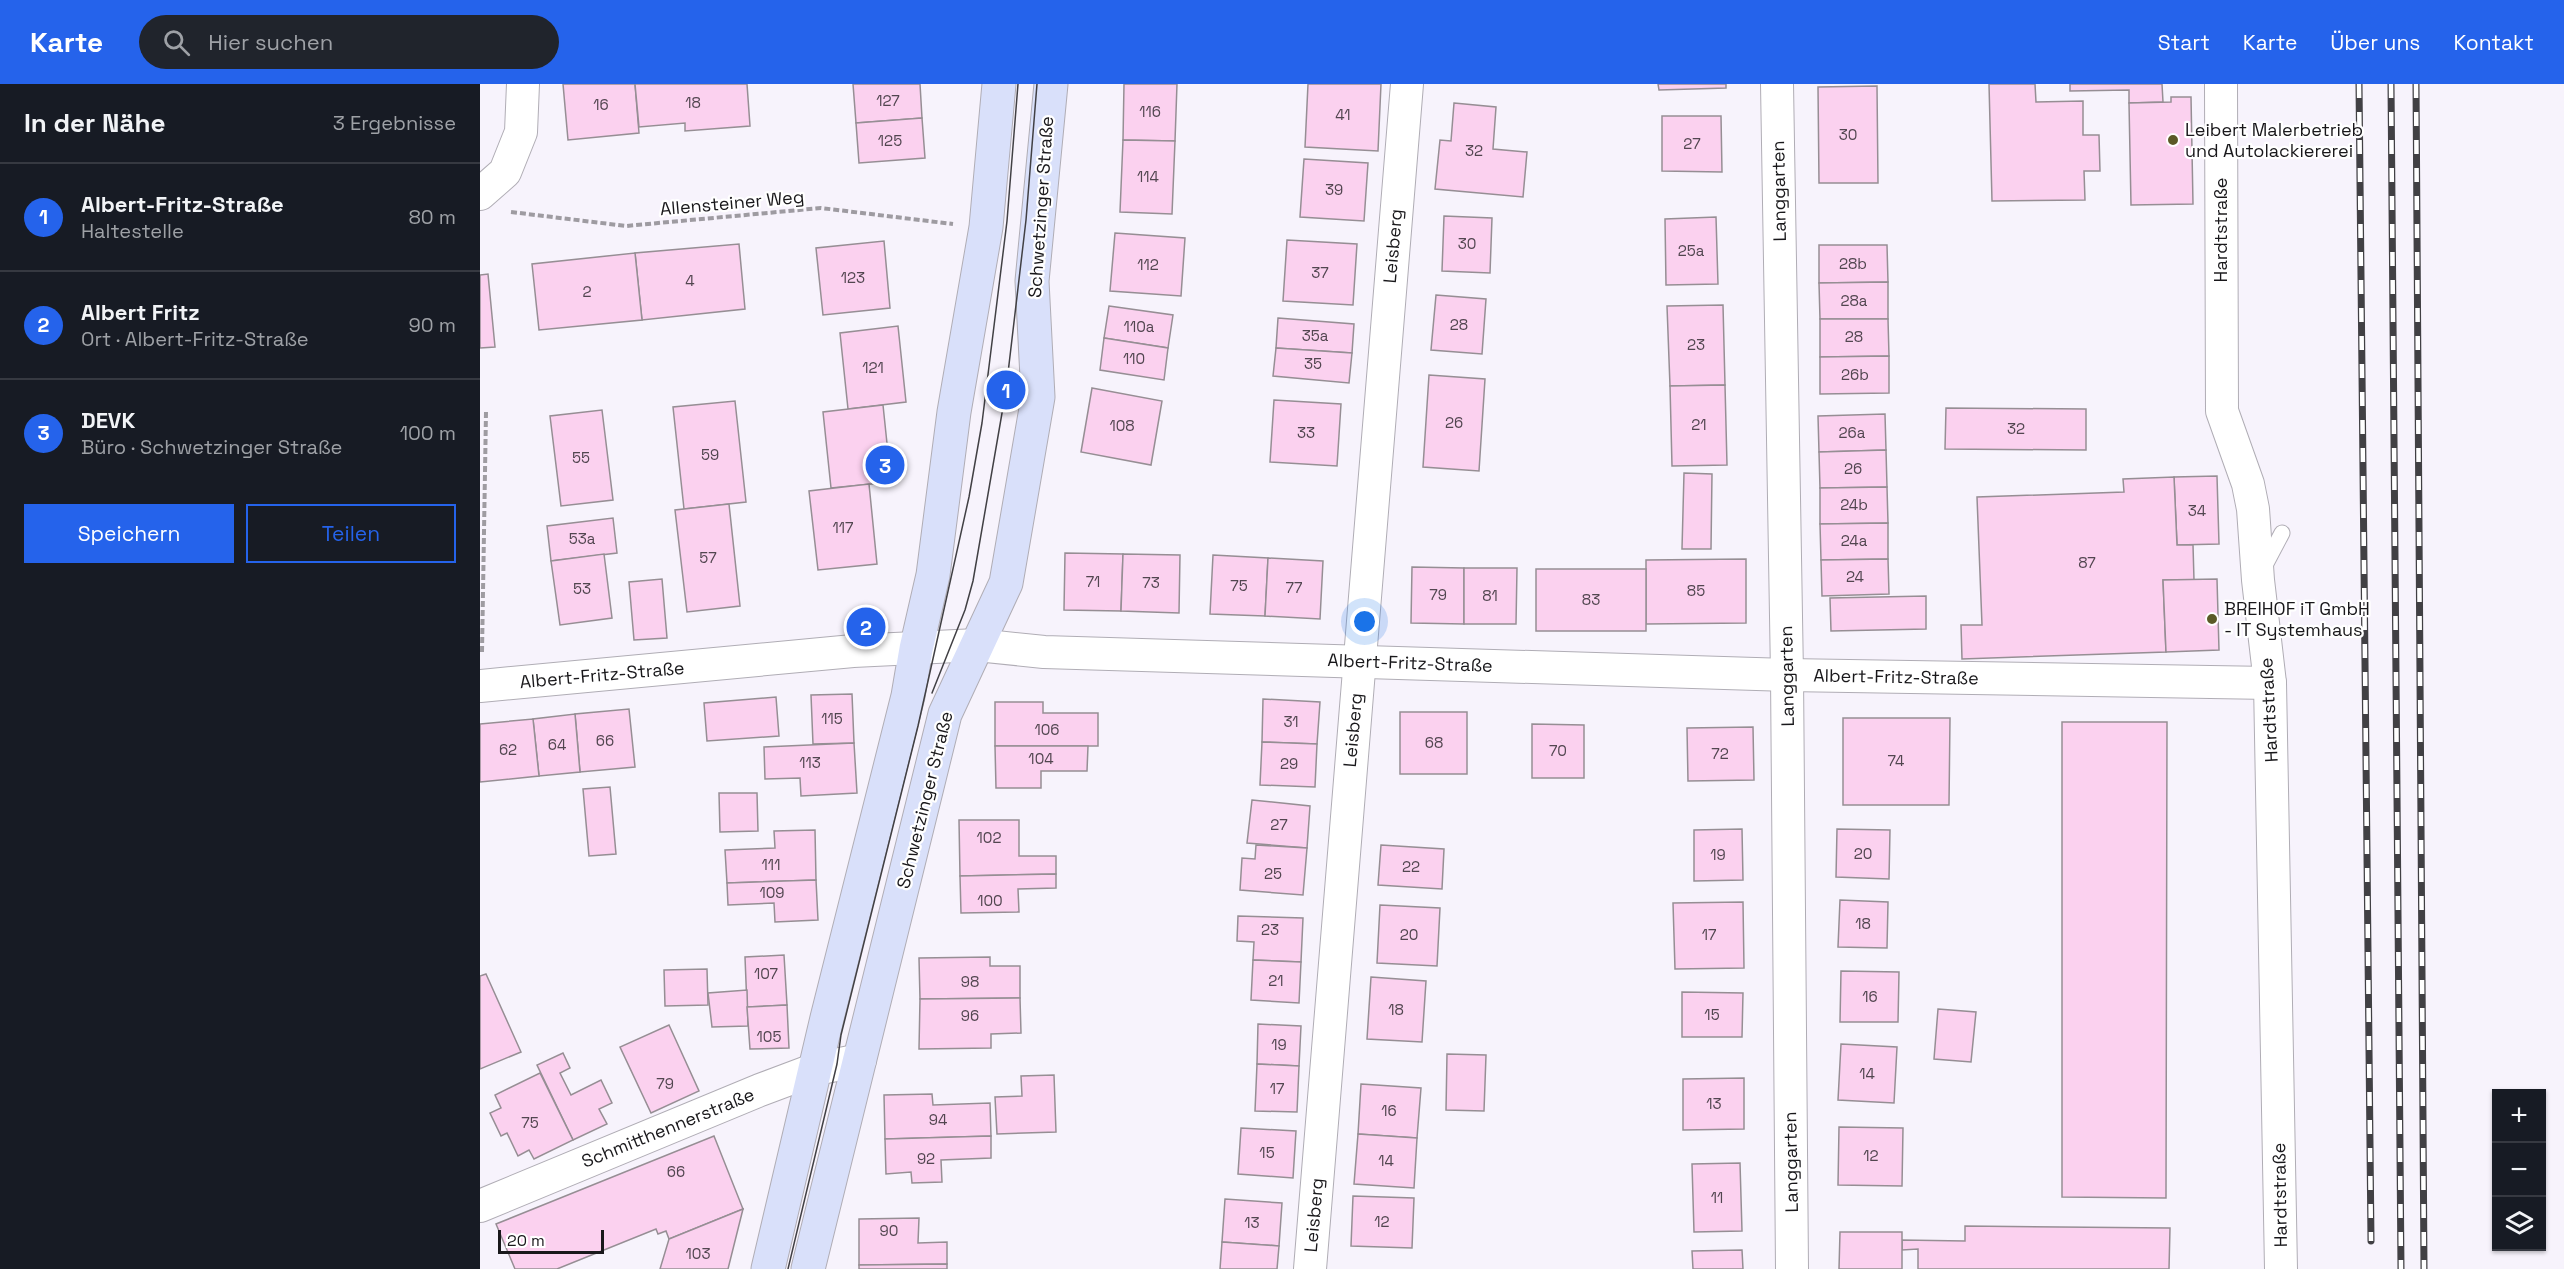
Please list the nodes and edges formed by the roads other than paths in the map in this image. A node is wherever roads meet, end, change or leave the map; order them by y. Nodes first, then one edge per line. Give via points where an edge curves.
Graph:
1 (523, 84) edge
2 (999, 84) edge
3 (1051, 84) edge
4 (1407, 84) edge
5 (1777, 84) edge
6 (2221, 84) edge
7 (491, 203) edge
8 (2282, 532) dead end
9 (2258, 580) junction
10 (976, 645) junction
11 (916, 649) junction
12 (1358, 661) junction
13 (1787, 675) junction
14 (2270, 683) junction
15 (483, 686) edge
16 (860, 1060) junction
17 (816, 1069) junction
18 (480, 1206) edge
19 (768, 1269) edge
20 (808, 1269) edge
21 (1310, 1269) edge
22 (1792, 1269) edge
23 (2281, 1269) edge

1 - 7 street via 521,132
2 - 11 street via 986,227 954,412 933,574
3 - 10 street, Schwetzinger Straße via 1032,281 1038,397 1006,583
4 - 12 street, Leisberg
5 - 13 street, Langgarten
6 - 9 street, Hardtstraße via 2222,411 2253,509
8 - 9 lane
9 - 14 street, Hardtstraße
10 - 11 street, Albert-Fritz-Straße
10 - 12 street, Albert-Fritz-Straße via 1044,652
10 - 16 street, Schwetzinger Straße via 945,714
11 - 15 street, Albert-Fritz-Straße via 853,651
11 - 17 street via 908,696
12 - 13 street, Albert-Fritz-Straße
12 - 21 street, Leisberg
13 - 14 street, Albert-Fritz-Straße
13 - 22 street, Langgarten
14 - 23 street, Hardtstraße
16 - 17 street, Schmitthennerstraße
16 - 20 street, Schwetzinger Straße
17 - 18 street, Schmitthennerstraße
17 - 19 street

